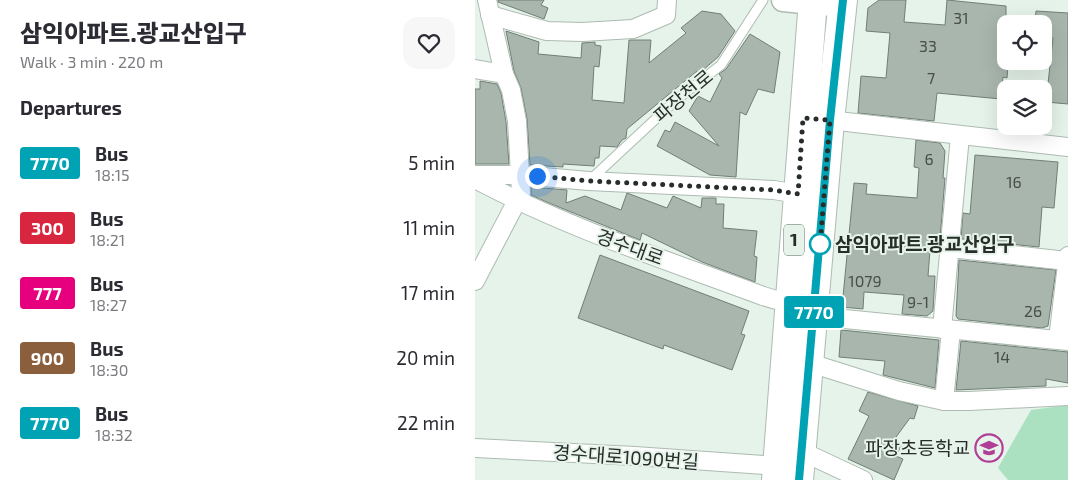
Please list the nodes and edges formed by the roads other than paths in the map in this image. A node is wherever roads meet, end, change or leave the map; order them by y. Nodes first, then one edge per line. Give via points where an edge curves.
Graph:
1 (667, 0) edge
2 (763, 0) edge
3 (783, 0) edge
4 (813, 1) edge
5 (842, 3) edge
6 (489, 7) edge
7 (475, 69) edge
8 (504, 74) junction
9 (817, 119) junction
10 (960, 136) junction
11 (1068, 147) edge
12 (520, 175) junction
13 (475, 177) edge
14 (589, 181) junction
15 (798, 194) junction
16 (517, 201) junction
17 (950, 248) junction
18 (1068, 256) edge
19 (1067, 261) edge
20 (475, 281) edge
21 (790, 304) junction
22 (814, 316) junction
23 (947, 329) junction
24 (1063, 340) edge
25 (810, 363) junction
26 (1068, 396) edge
27 (944, 400) junction
28 (475, 448) edge
29 (801, 451) junction
30 (784, 475) edge
31 (863, 480) edge

1 - 6 street via 666,16 633,28 606,31 547,31
2 - 14 lane, 파장천로 via 721,65 675,100
3 - 4 street
4 - 5 street
4 - 9 main road, 1
5 - 9 main road, 1
6 - 8 street
7 - 8 street
8 - 12 street via 517,121
9 - 10 street
9 - 15 main road, 1
9 - 22 main road, 1
10 - 11 street
10 - 17 street
12 - 13 street
12 - 14 street
12 - 16 street via 521,193
13 - 16 street, 경수대로
14 - 15 street via 774,190
15 - 21 main road, 1
16 - 20 street
16 - 21 street, 경수대로 via 565,223
17 - 19 street
17 - 23 street
18 - 19 street
19 - 24 street
21 - 30 main road, 1
22 - 23 street
22 - 25 main road, 1
23 - 24 street
23 - 27 street
25 - 27 street via 899,392
25 - 29 main road, 1
26 - 27 street
28 - 30 street, 경수대로1090번길 via 635,456
29 - 30 main road, 1
29 - 31 street

